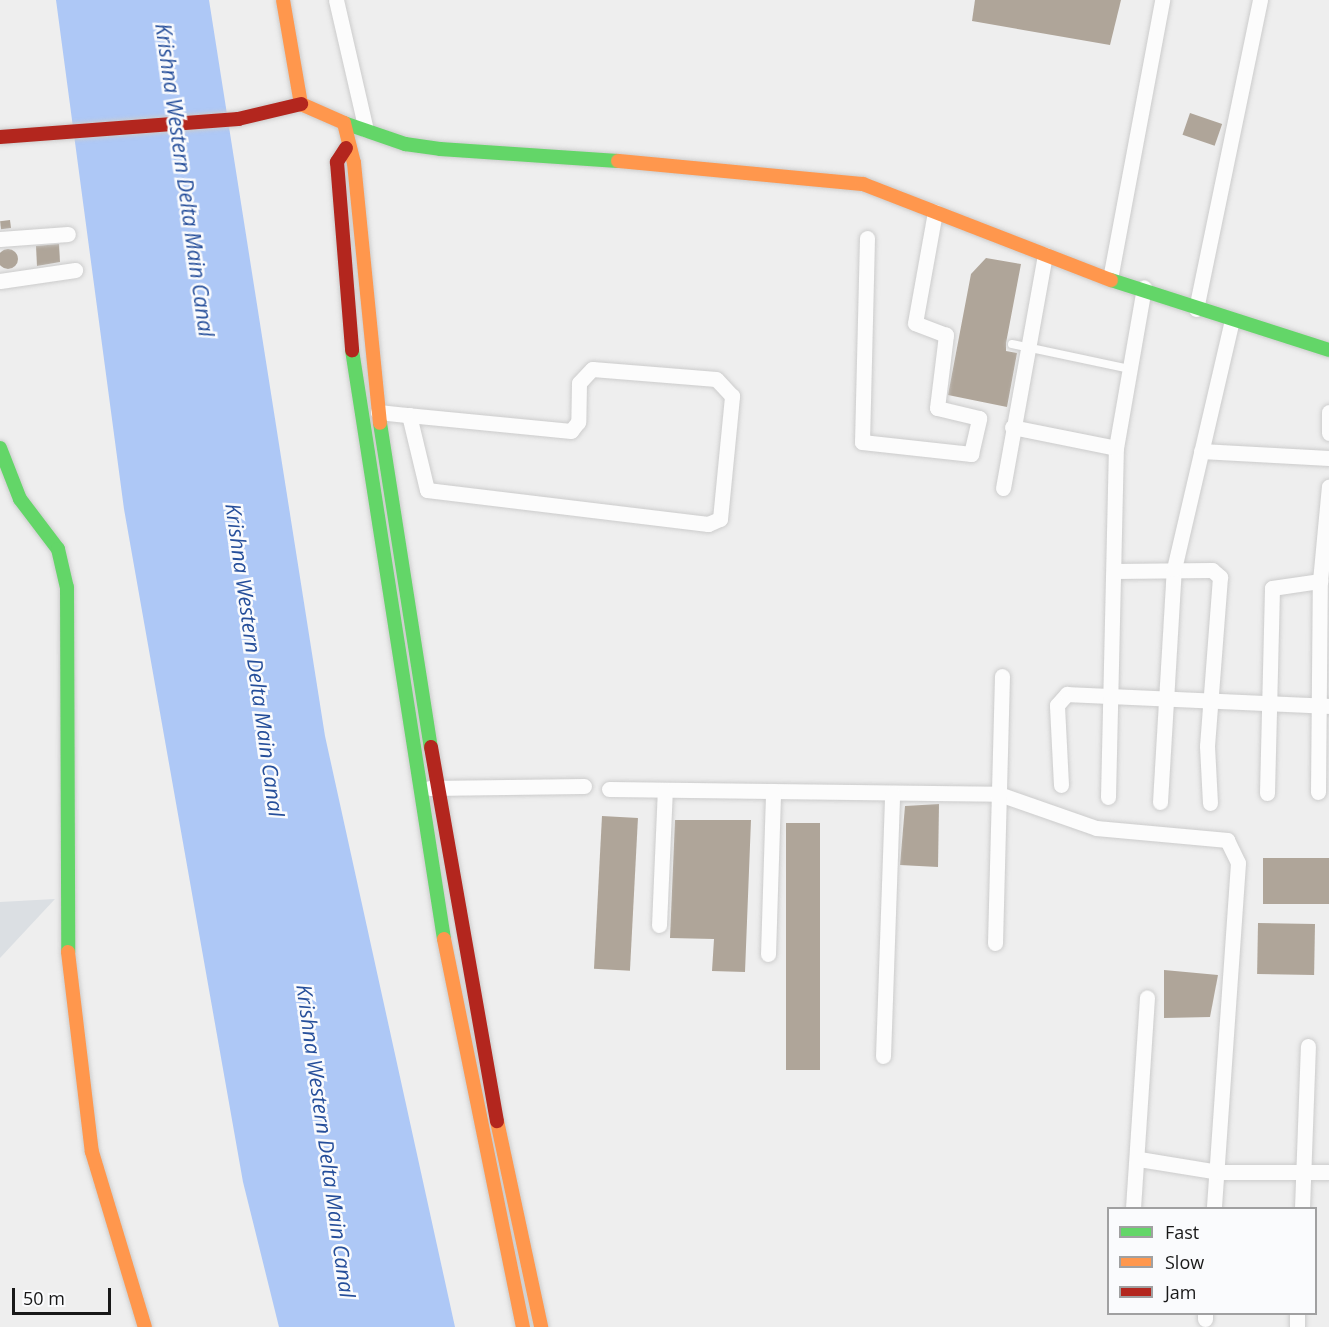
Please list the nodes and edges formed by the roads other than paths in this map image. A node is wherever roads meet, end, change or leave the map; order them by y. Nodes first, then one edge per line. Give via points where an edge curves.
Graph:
1 (283, 0) edge
2 (336, 0) edge
3 (1162, 0) edge
4 (1260, 0) edge
5 (301, 104) junction
6 (344, 123) junction
7 (366, 130) junction
8 (0, 137) edge
9 (393, 140) junction
10 (346, 148) junction
11 (761, 158) dead end
12 (835, 165) dead end
13 (935, 212) junction
14 (69, 234) dead end
15 (867, 238) dead end
16 (0, 239) edge
17 (1045, 255) junction
18 (75, 270) dead end
19 (1112, 274) junction
20 (0, 280) edge
21 (1144, 286) junction
22 (1198, 303) junction
23 (1232, 320) junction
24 (1329, 333) edge
25 (1018, 346) junction
26 (1329, 350) edge
27 (1130, 369) junction
28 (378, 412) junction
29 (1329, 413) edge
30 (409, 415) junction
31 (1012, 427) junction
32 (1329, 433) edge
33 (0, 448) edge
34 (1116, 448) junction
35 (1201, 451) junction
36 (1329, 458) edge
37 (389, 482) junction
38 (370, 484) junction
39 (1329, 486) edge
40 (1003, 488) dead end
41 (1174, 569) junction
42 (1114, 571) junction
43 (1320, 581) junction
44 (1002, 676) dead end
45 (1112, 695) junction
46 (1164, 700) junction
47 (1268, 702) junction
48 (1210, 704) junction
49 (1323, 706) edge
50 (1062, 785) dead end
51 (584, 786) dead end
52 (421, 788) junction
53 (439, 788) junction
54 (609, 789) dead end
55 (665, 790) junction
56 (773, 792) junction
57 (1318, 792) dead end
58 (892, 793) junction
59 (1267, 793) dead end
60 (999, 794) junction
61 (1108, 797) dead end
62 (1160, 802) dead end
63 (1210, 803) dead end
64 (659, 925) dead end
65 (995, 943) dead end
66 (768, 954) dead end
67 (467, 972) junction
68 (451, 975) junction
69 (1147, 997) dead end
70 (1308, 1046) dead end
71 (883, 1056) dead end
72 (1139, 1159) junction
73 (1218, 1172) junction
74 (1304, 1172) junction
75 (1329, 1173) edge
76 (1133, 1207) edge
77 (1214, 1207) edge
78 (1302, 1207) edge
79 (145, 1327) edge
80 (523, 1327) edge
81 (541, 1327) edge

1 - 5 main road
2 - 7 street
3 - 19 street
4 - 22 street
5 - 6 main road
5 - 8 main road via 238,119
6 - 7 main road
6 - 10 main road
7 - 9 main road
9 - 11 main road via 405,136
9 - 13 main road via 440,149 834,179 889,192
10 - 28 main road via 354,163
10 - 38 main road via 337,162 343,273
12 - 19 main road via 906,183
13 - 15 street via 915,323 946,335 937,408 979,418 971,454 862,442
13 - 17 main road
14 - 16 street
17 - 19 main road
17 - 25 street
18 - 20 street
19 - 21 main road
21 - 22 main road
21 - 27 street
22 - 23 main road
22 - 24 main road
23 - 26 main road
23 - 35 street
25 - 27 lane
25 - 31 street
27 - 34 street
28 - 30 street
28 - 37 main road
29 - 32 street
30 - 30 street via 427,490 708,525 720,519 732,396 716,379 592,369 579,383 578,422 571,431
31 - 34 street
31 - 40 street
33 - 79 main road via 20,499 58,549 67,587 65,896 72,1012 92,1152
34 - 42 street
35 - 36 street
35 - 41 street
37 - 38 main road
37 - 53 main road
38 - 52 main road
39 - 43 street
41 - 42 street
41 - 46 street
41 - 48 street via 1212,570 1220,577
42 - 45 street
43 - 47 street via 1272,588
43 - 49 street
44 - 60 street
45 - 46 street
45 - 50 street via 1059,698
45 - 61 street
46 - 48 street
46 - 62 street
47 - 48 street
47 - 49 street
47 - 59 street
48 - 63 street
49 - 57 street
51 - 53 street
52 - 53 street
52 - 68 main road
53 - 67 main road
54 - 55 street
55 - 56 street
55 - 64 street
56 - 58 street
56 - 66 street
58 - 60 street
58 - 71 street
60 - 65 street
60 - 73 street via 1096,828 1218,836 1233,845 1238,863
67 - 68 main road
67 - 81 main road
68 - 80 main road
69 - 72 street
70 - 74 street
72 - 73 street
72 - 76 street
73 - 74 street
73 - 77 street
74 - 75 street
74 - 78 street

